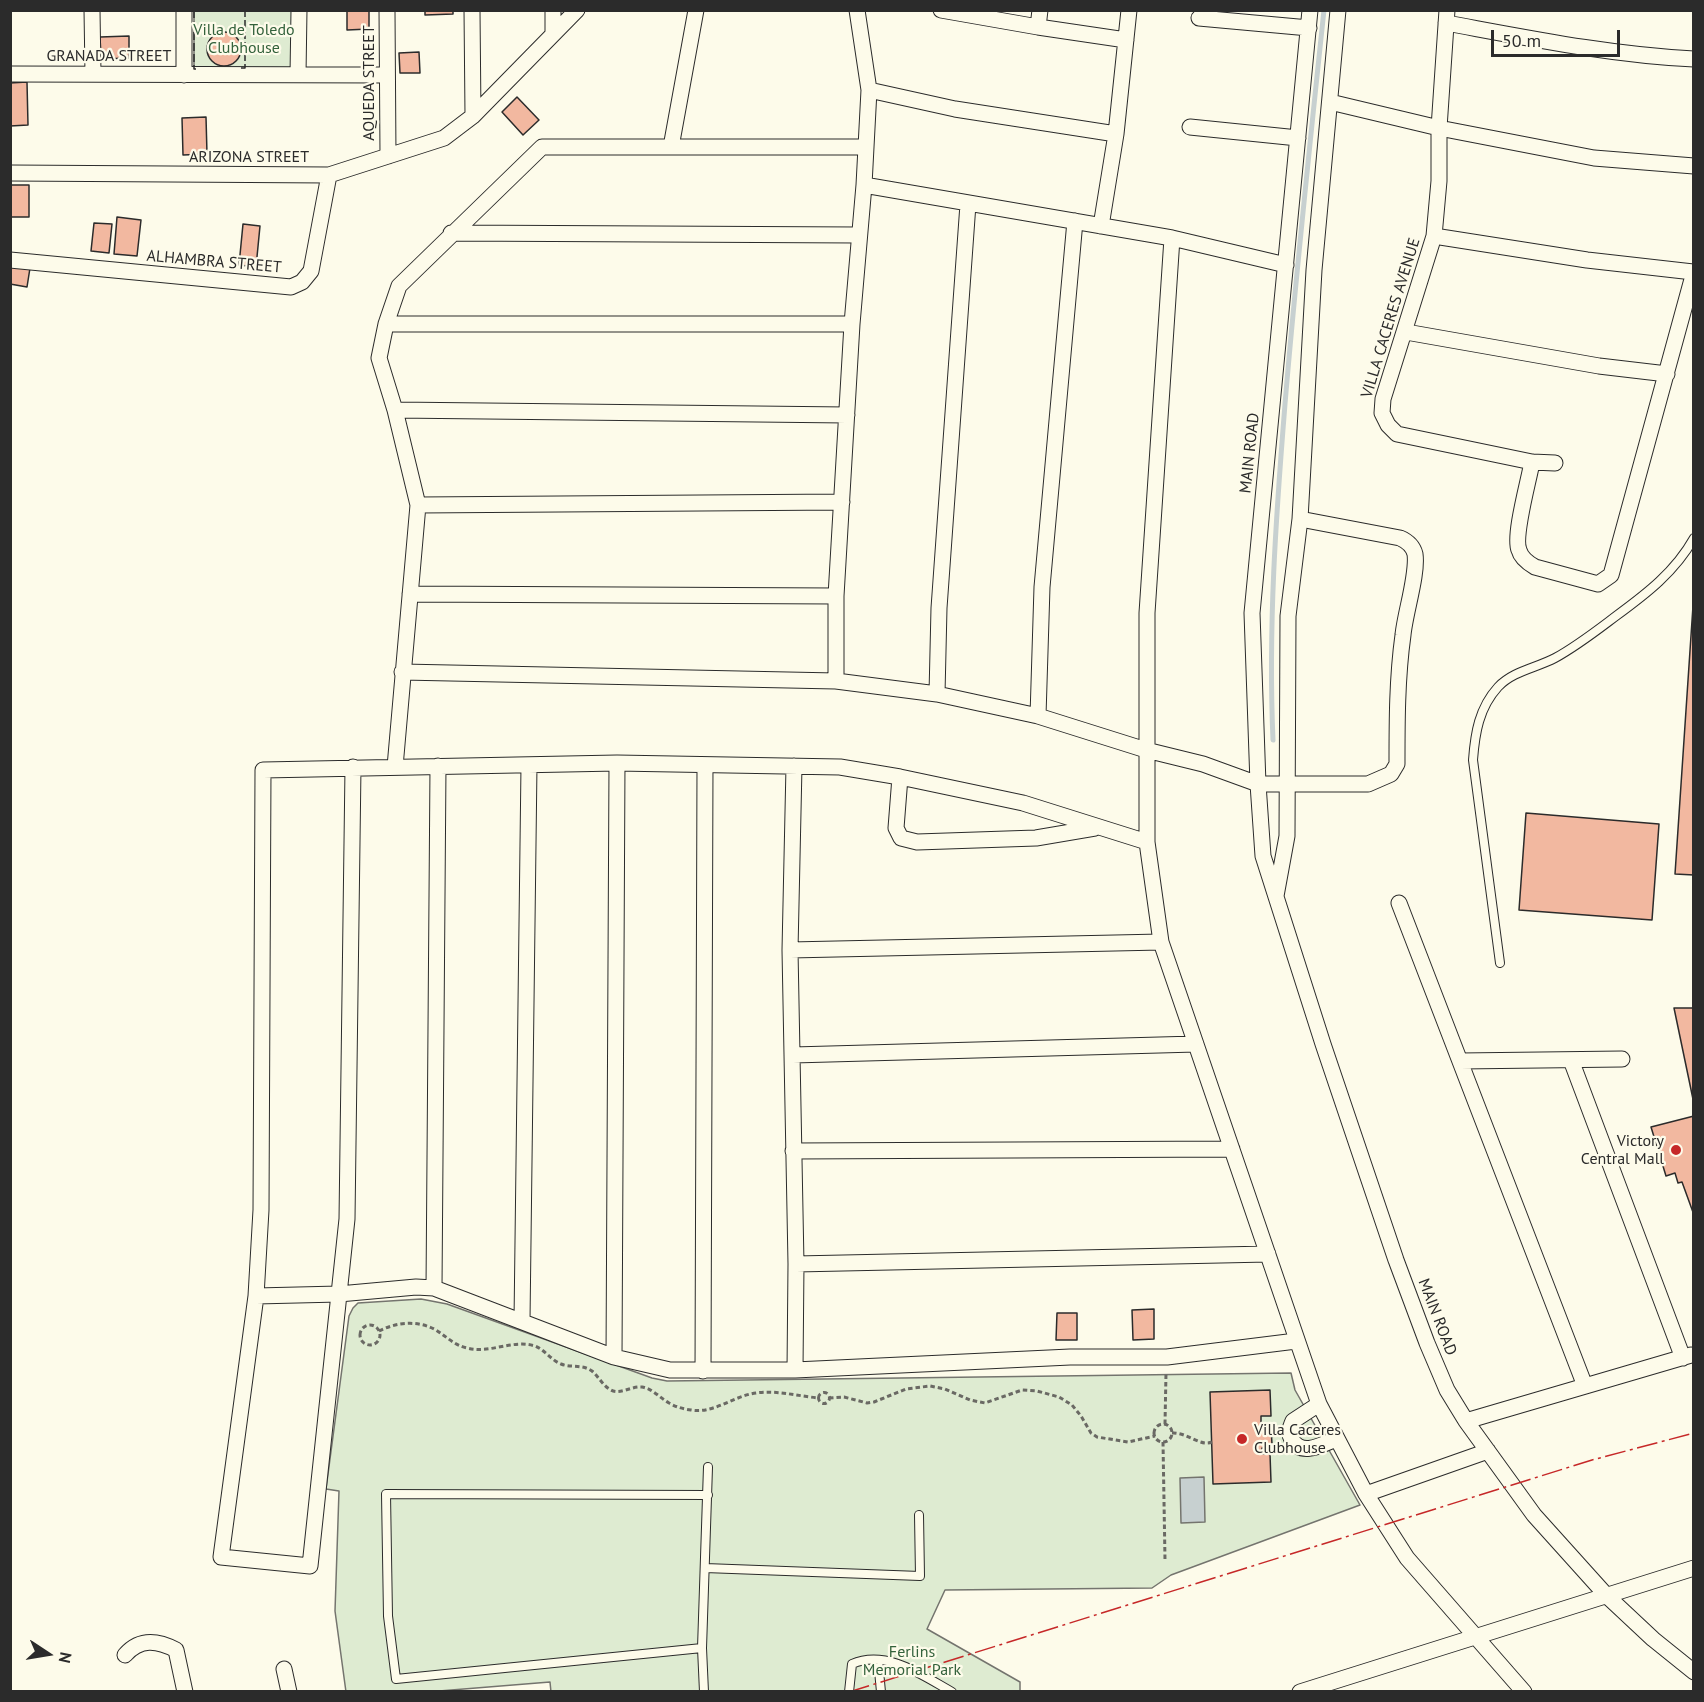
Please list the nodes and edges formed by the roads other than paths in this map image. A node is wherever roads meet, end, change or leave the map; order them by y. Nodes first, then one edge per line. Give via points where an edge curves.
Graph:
1 (92, 10) edge
2 (184, 10) edge
3 (299, 10) edge
4 (387, 10) edge
5 (472, 10) edge
6 (553, 10) edge
7 (578, 10) edge
8 (696, 10) edge
9 (857, 10) edge
10 (1040, 10) edge
11 (1129, 10) edge
12 (1310, 10) edge
13 (1338, 10) edge
14 (947, 11) edge
15 (1447, 17) edge
16 (1198, 18) dead end
17 (1038, 27) junction
18 (1309, 28) junction
19 (553, 34) junction
20 (1126, 40) junction
21 (1694, 59) edge
22 (10, 74) edge
23 (93, 74) junction
24 (184, 75) junction
25 (298, 75) junction
26 (387, 75) junction
27 (869, 90) junction
28 (1330, 102) junction
29 (473, 116) junction
30 (1190, 127) dead end
31 (1439, 128) junction
32 (1116, 134) junction
33 (1298, 138) junction
34 (671, 147) junction
35 (866, 147) junction
36 (387, 156) junction
37 (1694, 166) edge
38 (10, 173) edge
39 (329, 175) junction
40 (864, 185) junction
41 (968, 204) junction
42 (1075, 221) junction
43 (1101, 226) junction
44 (452, 233) junction
45 (858, 235) junction
46 (1434, 236) junction
47 (1172, 238) junction
48 (10, 260) edge
49 (1286, 266) junction
50 (1694, 272) edge
51 (386, 324) junction
52 (852, 324) junction
53 (1406, 332) junction
54 (1667, 374) junction
55 (395, 410) junction
56 (847, 415) junction
57 (1532, 462) junction
58 (1555, 463) dead end
59 (842, 502) junction
60 (418, 505) junction
61 (1300, 519) junction
62 (1694, 538) edge
63 (410, 594) junction
64 (836, 596) junction
65 (402, 672) junction
66 (836, 681) junction
67 (937, 694) junction
68 (1038, 716) junction
69 (1146, 750) junction
70 (617, 763) junction
71 (529, 765) junction
72 (705, 765) junction
73 (395, 766) junction
74 (438, 766) junction
75 (794, 766) junction
76 (353, 767) junction
77 (900, 777) junction
78 (1258, 784) junction
79 (1288, 784) junction
80 (1099, 828) junction
81 (1147, 842) junction
82 (1275, 899) junction
83 (1399, 903) dead end
84 (1161, 942) junction
85 (790, 950) junction
86 (1500, 963) dead end
87 (1196, 1044) junction
88 (793, 1055) junction
89 (1622, 1059) dead end
90 (1571, 1060) junction
91 (1460, 1061) junction
92 (1232, 1149) junction
93 (793, 1151) junction
94 (1268, 1254) junction
95 (796, 1264) junction
96 (434, 1288) junction
97 (339, 1294) junction
98 (256, 1296) junction
99 (522, 1321) junction
100 (1296, 1341) junction
101 (614, 1356) junction
102 (1688, 1356) edge
103 (795, 1370) junction
104 (703, 1371) junction
105 (1585, 1386) junction
106 (1319, 1404) junction
107 (1466, 1421) junction
108 (1336, 1439) junction
109 (1488, 1451) junction
110 (708, 1467) dead end
111 (1366, 1494) junction
112 (708, 1495) junction
113 (919, 1515) dead end
114 (705, 1568) junction
115 (1694, 1568) edge
116 (1606, 1595) junction
117 (1475, 1637) junction
118 (702, 1648) junction
119 (126, 1655) dead end
120 (878, 1660) junction
121 (284, 1669) dead end
122 (1694, 1672) edge
123 (185, 1692) edge
124 (289, 1692) edge
125 (704, 1692) edge
126 (849, 1692) edge
127 (881, 1692) edge
128 (952, 1692) edge
129 (1300, 1692) edge
130 (1524, 1692) edge

1 - 23 street
2 - 24 street
3 - 25 street
4 - 26 street, AQUEDA STREET
5 - 29 street
6 - 19 street
7 - 19 street, ARIZONA STREET
8 - 34 street
9 - 27 street
10 - 17 street
11 - 20 street
12 - 18 street, MAIN ROAD
13 - 28 street, MAIN ROAD
14 - 17 street
15 - 21 street via 1543,41
15 - 31 street, VILLA CACERES AVENUE
16 - 18 street
17 - 20 street
18 - 33 street, MAIN ROAD
19 - 29 street, ARIZONA STREET
20 - 32 street
22 - 23 street, GRANADA STREET
23 - 24 street, GRANADA STREET
24 - 25 street, GRANADA STREET
25 - 26 street, GRANADA STREET
26 - 36 street, AQUEDA STREET
27 - 32 street via 955,109
27 - 35 street
28 - 31 street
28 - 61 street, MAIN ROAD via 1314,270
29 - 36 street, ARIZONA STREET via 444,138
30 - 33 street
31 - 37 street via 1594,158
31 - 46 street, VILLA CACERES AVENUE
32 - 43 street
33 - 49 street, MAIN ROAD
34 - 35 street
34 - 44 street via 542,147
35 - 40 street
36 - 39 street, ARIZONA STREET
38 - 39 street, ARIZONA STREET
39 - 48 street, ALHAMBRA STREET via 311,271 291,287
40 - 41 street
40 - 45 street
41 - 42 street
41 - 67 street via 940,596
42 - 43 street
42 - 68 street via 1042,587
43 - 47 street
44 - 45 street
44 - 51 street via 399,286
45 - 52 street
46 - 50 street
46 - 53 street, VILLA CACERES AVENUE
47 - 49 street
47 - 69 street via 1147,613
49 - 78 street, MAIN ROAD via 1252,613
50 - 54 street
51 - 52 street
51 - 55 street via 379,358
52 - 56 street
53 - 54 street
53 - 57 street, VILLA CACERES AVENUE via 1383,399 1382,412 1388,425 1397,434
54 - 57 street via 1611,575 1598,584 1535,567 1518,550
55 - 56 street
55 - 60 street
56 - 59 street
57 - 58 street, VILLA CACERES AVENUE
59 - 60 street
59 - 64 street
60 - 63 street
61 - 79 street, MAIN ROAD via 1288,616
61 - 79 street via 1400,538 1414,552 1414,570 1401,650 1397,764 1391,774 1368,784
62 - 86 lane via 1670,572 1648,592 1578,645 1514,674 1498,688 1483,712 1475,732 1473,760
63 - 64 street
63 - 65 street
64 - 66 street
65 - 66 street
65 - 73 street
66 - 67 street
67 - 68 street
68 - 69 street
69 - 78 street via 1203,764
69 - 81 street
70 - 71 street
70 - 72 street
70 - 101 street
71 - 74 street
71 - 99 street
72 - 75 street
72 - 104 street
73 - 74 street
73 - 76 street
74 - 96 street
75 - 77 street via 840,767
75 - 85 street
76 - 97 street via 347,1219
76 - 98 street via 263,770 261,1210
77 - 80 street via 1023,803
77 - 80 street via 896,828 901,838 917,842 1036,838
78 - 79 street
78 - 82 street, MAIN ROAD via 1263,856
79 - 82 street, MAIN ROAD via 1287,836
80 - 81 street
81 - 84 street
82 - 107 street, MAIN ROAD via 1396,1260 1447,1390
83 - 91 street
84 - 85 street
84 - 87 street
85 - 88 street
87 - 88 street
87 - 92 street
88 - 93 street
89 - 90 street
90 - 91 street
90 - 102 street
91 - 105 street
92 - 93 street
92 - 94 street
93 - 95 street
94 - 95 street
94 - 100 street
95 - 103 street
96 - 97 street
96 - 99 street
97 - 98 street
97 - 98 street via 310,1566 220,1557
99 - 101 street
100 - 103 street via 1167,1357 1070,1357
100 - 106 street
101 - 104 street via 670,1370
102 - 105 street
103 - 104 street
105 - 107 street
106 - 108 street
106 - 108 street via 1293,1421 1291,1437 1297,1446 1308,1449
107 - 109 street, MAIN ROAD
108 - 111 street
109 - 111 street
109 - 116 street, MAIN ROAD via 1534,1515
110 - 112 lane
111 - 117 street via 1407,1558
112 - 114 lane
112 - 118 lane via 386,1494 388,1616 396,1679
113 - 114 lane via 920,1576
114 - 118 lane
115 - 116 street
116 - 117 street
116 - 122 street, MAIN ROAD
117 - 129 street
117 - 130 street
118 - 125 lane
119 - 123 street via 143,1643 164,1644 176,1650
120 - 126 lane via 863,1659 852,1664
120 - 127 lane
120 - 128 lane via 906,1666
121 - 124 street

